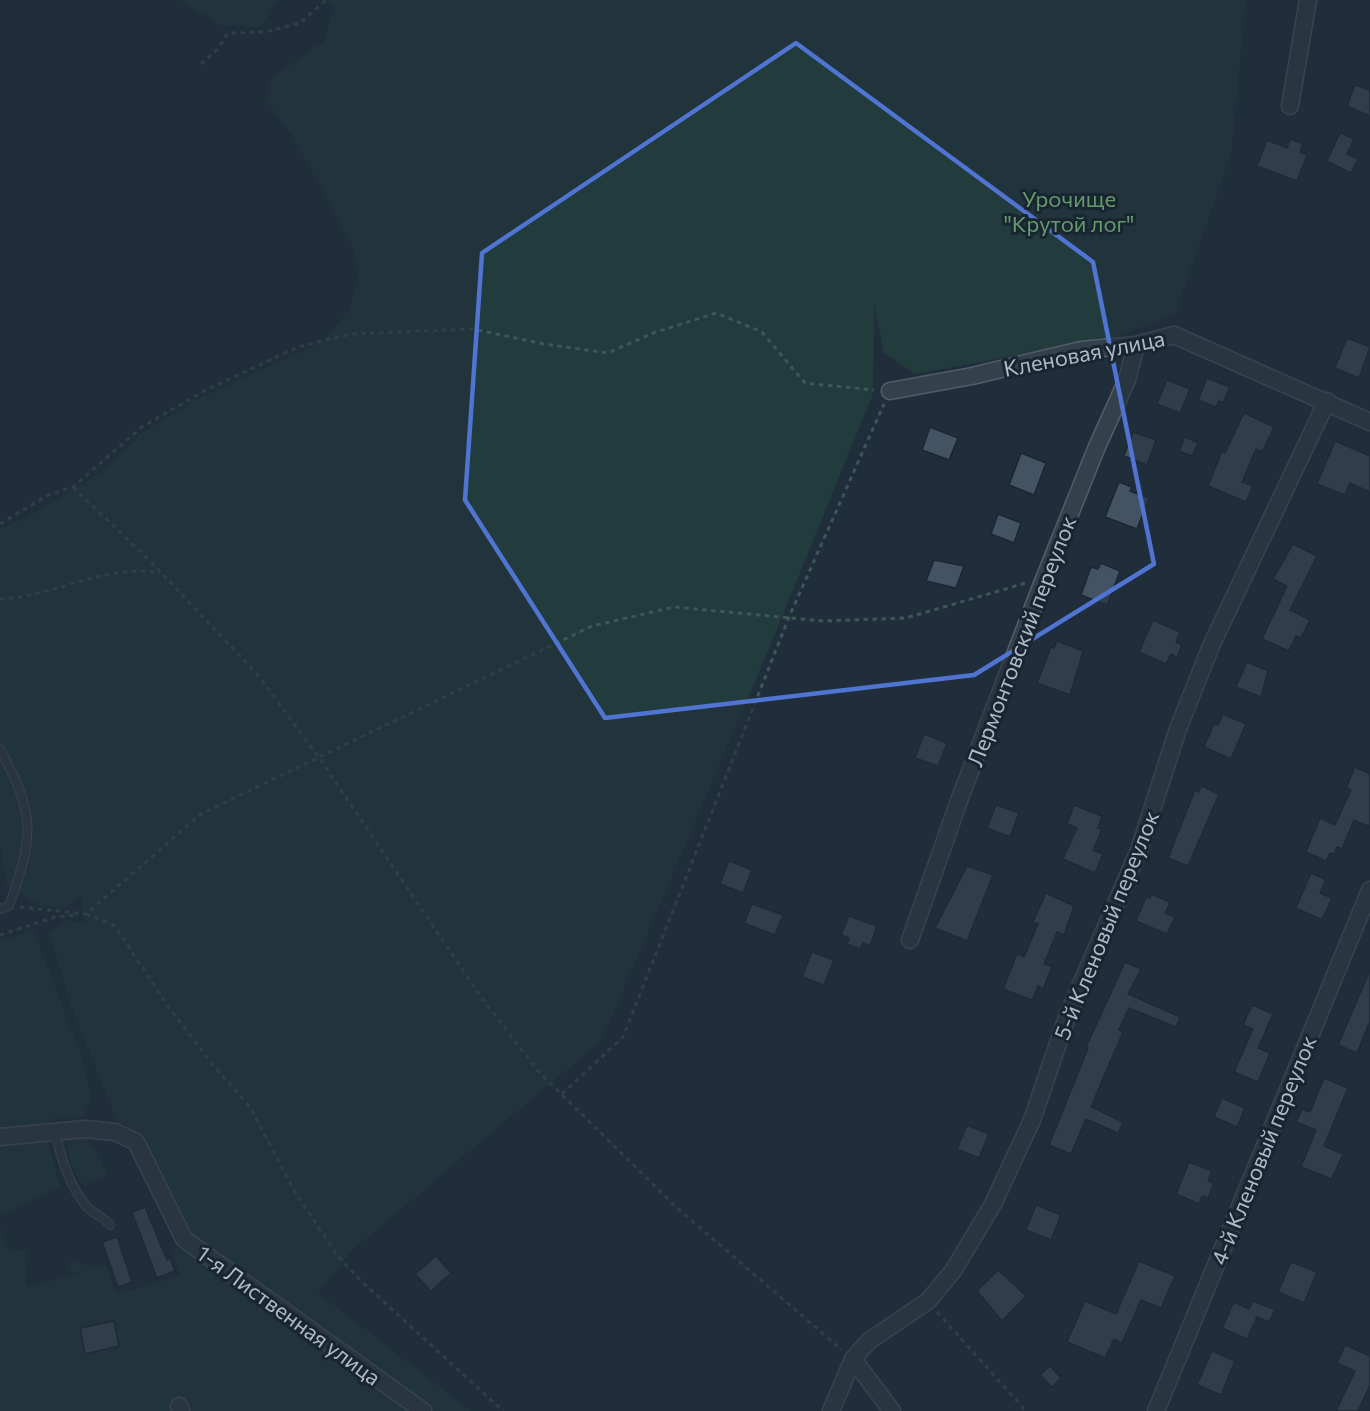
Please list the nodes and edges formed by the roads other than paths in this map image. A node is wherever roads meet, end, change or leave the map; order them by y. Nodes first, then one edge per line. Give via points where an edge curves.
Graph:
1 (1308, 0) edge
2 (1290, 106) dead end
3 (1136, 345) junction
4 (890, 390) road end
5 (1327, 401) junction
6 (1370, 422) edge
7 (0, 748) edge
8 (1370, 890) edge
9 (4, 907) edge
10 (910, 940) dead end
11 (55, 1133) junction
12 (0, 1137) edge
13 (111, 1225) dead end
14 (853, 1359) junction
15 (423, 1411) edge
16 (831, 1411) edge
17 (892, 1411) edge
18 (1156, 1411) edge

1 - 2 street
3 - 4 street, Кленовая улица via 1082,350 972,376
3 - 5 street, Кленовая улица via 1174,335
3 - 10 street, Лермонтовский переулок via 1127,380 1042,584
5 - 6 street, Кленовая улица
5 - 14 street, 5-й Кленовый переулок via 1211,646 1178,729 1139,850 1067,1017 1032,1120 993,1204 953,1271 928,1301 869,1341
7 - 9 lane via 28,811 29,838
8 - 18 street, 4-й Кленовый переулок
11 - 12 street
11 - 13 lane via 65,1172 75,1190 90,1210
11 - 15 street, 1-я Лиственная улица via 85,1129 115,1132 136,1142 184,1239
14 - 16 street, 5-й Кленовый переулок
14 - 17 street

